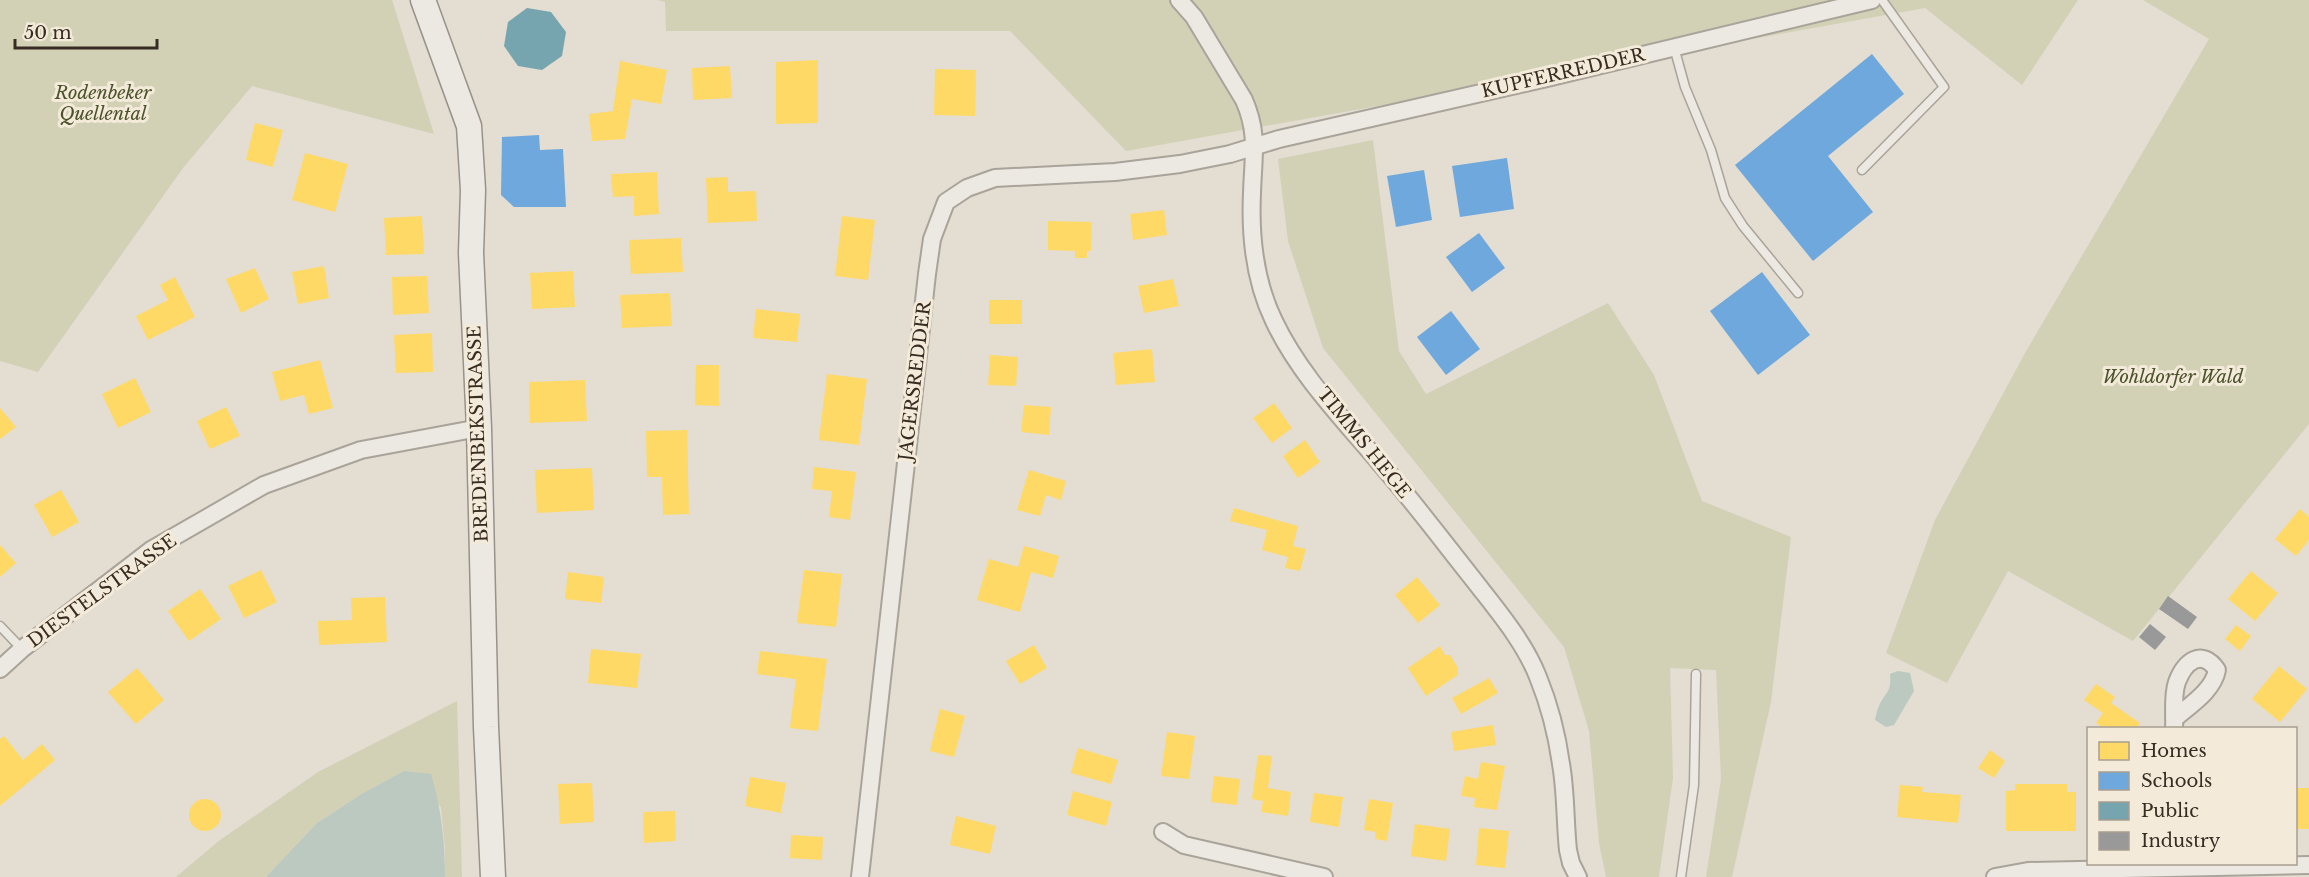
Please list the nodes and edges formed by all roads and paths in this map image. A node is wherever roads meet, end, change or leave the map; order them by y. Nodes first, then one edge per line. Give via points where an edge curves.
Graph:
1 (423, 0) edge
2 (1179, 0) edge
3 (1872, 0) edge
4 (1882, 0) edge
5 (1674, 46) junction
6 (1255, 147) junction
7 (1862, 170) dead end
8 (1798, 293) dead end
9 (479, 428) junction
10 (0, 626) edge
11 (22, 649) junction
12 (0, 669) edge
13 (1696, 674) dead end
14 (1163, 832) dead end
15 (2168, 865) edge
16 (2309, 865) edge
17 (2112, 872) edge
18 (2032, 874) edge
19 (493, 877) edge
20 (860, 877) edge
21 (1324, 877) edge
22 (1578, 877) edge
23 (1682, 877) edge
24 (1995, 877) edge

1 - 9 street, BREDENBEKSTRASSE via 469,126
2 - 6 street, TIMMS HEGE via 1194,17 1244,100 1255,131
3 - 5 street, KUPFERREDDER
4 - 7 lane via 1944,87
5 - 6 street, KUPFERREDDER
5 - 8 lane via 1725,198
6 - 20 street, JAGERSREDDER via 1180,164 1115,172 994,178 967,188 946,202 932,239 927,274
6 - 22 street, TIMMS HEGE via 1252,240 1264,296 1274,321 1305,372 1481,590 1537,674 1562,765 1568,850
9 - 11 street, DIESTELSTRASSE via 361,450 264,485 151,550
9 - 19 street, BREDENBEKSTRASSE
10 - 11 lane
11 - 12 street, DIESTELSTRASSE
13 - 23 lane via 1694,784
14 - 21 street via 1184,845
15 - 16 street
15 - 17 street
17 - 18 street
18 - 24 street

